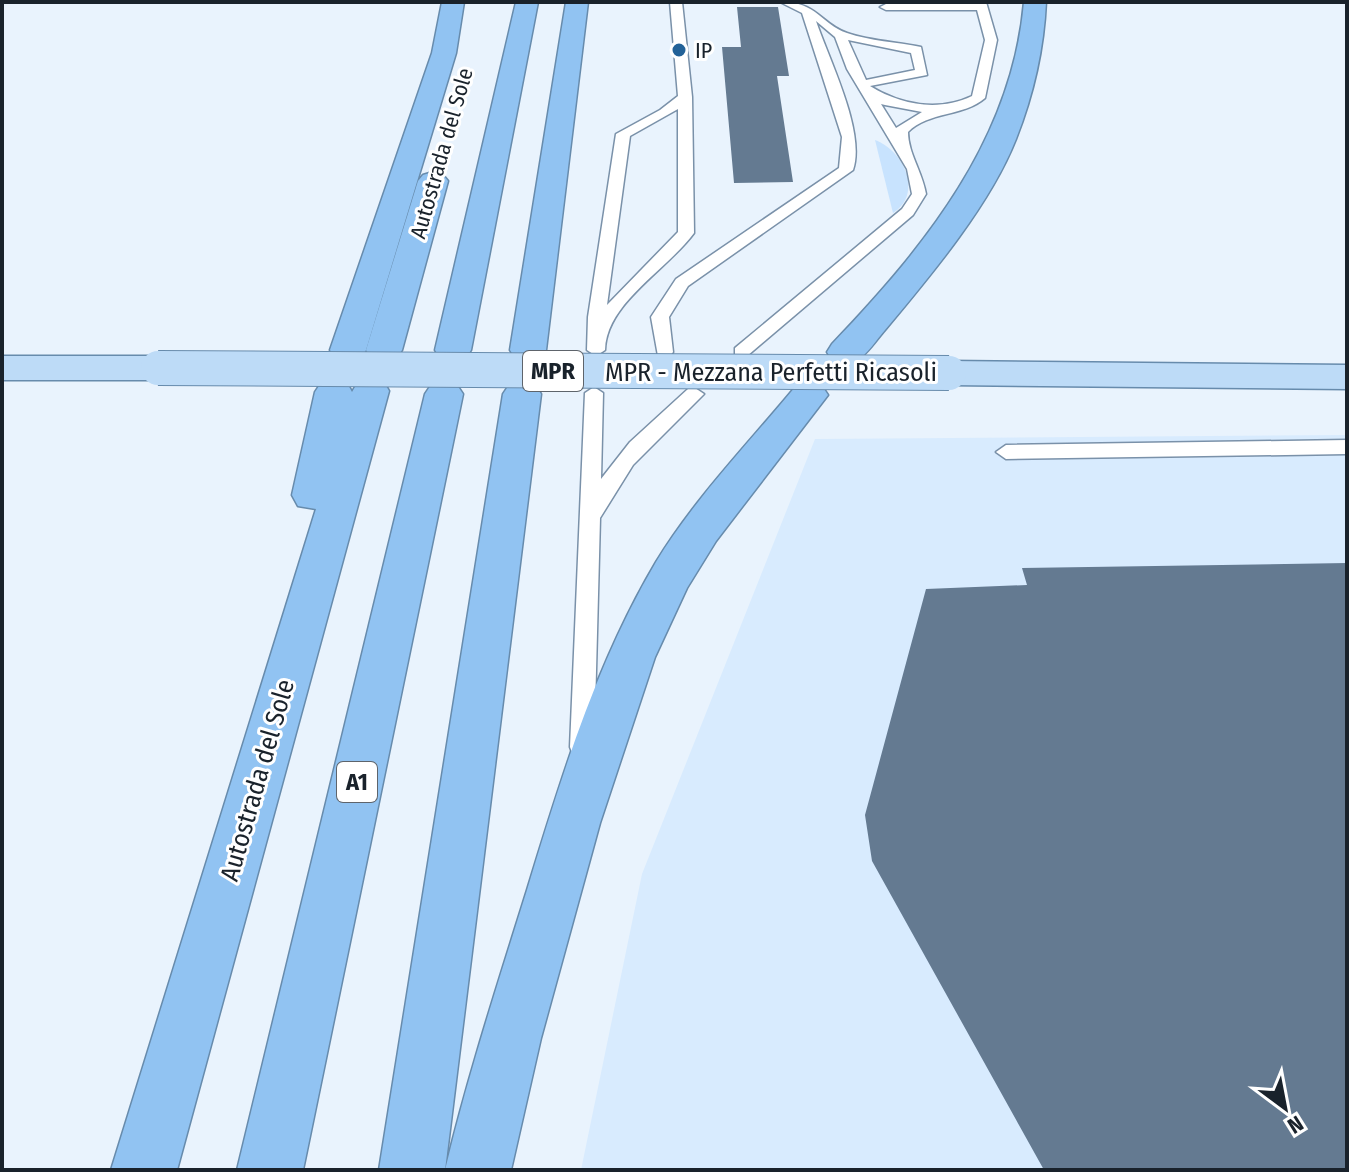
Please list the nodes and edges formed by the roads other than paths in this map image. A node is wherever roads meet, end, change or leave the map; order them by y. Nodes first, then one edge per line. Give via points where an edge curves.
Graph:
1 (453, 2) edge
2 (527, 2) edge
3 (577, 2) edge
4 (676, 2) edge
5 (786, 2) edge
6 (1035, 2) edge
7 (981, 5) edge
8 (886, 7) dead end
9 (807, 11) junction
10 (476, 31) dead end
11 (840, 35) junction
12 (863, 86) junction
13 (685, 97) junction
14 (942, 111) junction
15 (901, 148) junction
16 (348, 350) dead end
17 (384, 350) dead end
18 (664, 352) dead end
19 (741, 352) dead end
20 (845, 352) dead end
21 (2, 368) edge
22 (1347, 377) edge
23 (352, 392) dead end
24 (594, 393) dead end
25 (667, 394) dead end
26 (695, 394) dead end
27 (809, 395) dead end
28 (670, 417) junction
29 (1347, 447) edge
30 (1006, 452) dead end
31 (589, 521) junction
32 (581, 792) junction
33 (144, 1170) edge
34 (270, 1170) edge
35 (412, 1170) edge
36 (478, 1170) edge

1 - 16 highway via 444,53
2 - 34 highway, Autostrada del Sole / A1
3 - 35 highway
4 - 13 lane
5 - 9 lane
6 - 20 highway via 1021,80 995,154 920,262
7 - 8 lane
7 - 14 lane via 991,40 980,93 965,106
9 - 11 lane
9 - 18 lane via 849,137 846,170 682,283 660,317
10 - 17 highway, Autostrada del Sole
11 - 12 lane
11 - 12 lane via 917,50 922,72
12 - 14 lane via 885,101
12 - 15 lane
13 - 13 lane via 686,233 614,304 596,342 623,134
14 - 15 lane via 908,122 901,131
15 - 19 lane via 914,169 919,194 908,212
21 - 22 main road, MPR - Mezzana Perfetti Ricasoli / MPR, bridge
23 - 33 highway, Autostrada del Sole via 274,718
24 - 31 lane
25 - 28 lane
26 - 28 lane
27 - 32 highway via 717,508 670,577
28 - 31 lane via 637,443 611,476
29 - 30 lane
31 - 32 lane
32 - 36 highway via 495,1090

